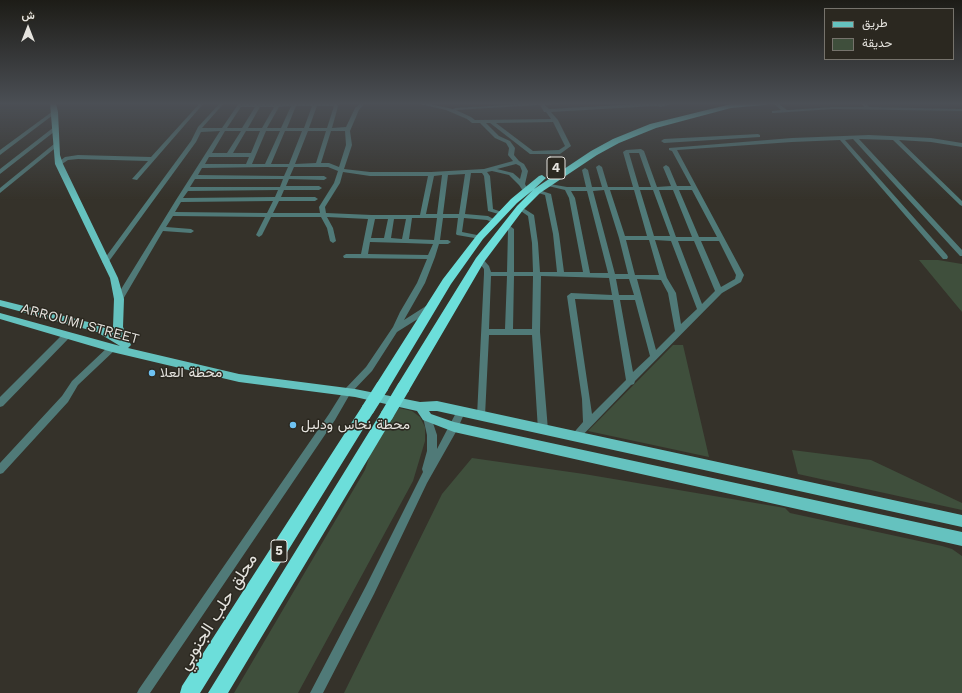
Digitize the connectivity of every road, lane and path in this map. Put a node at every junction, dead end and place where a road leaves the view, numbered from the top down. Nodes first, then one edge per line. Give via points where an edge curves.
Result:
1 (24, 135) edge
2 (47, 135) edge
3 (56, 135) edge
4 (173, 135) edge
5 (197, 135) edge
6 (221, 135) edge
7 (242, 135) edge
8 (261, 135) edge
9 (282, 135) edge
10 (303, 135) edge
11 (327, 135) edge
12 (348, 135) edge
13 (495, 135) edge
14 (509, 135) edge
15 (563, 135) edge
16 (614, 135) edge
17 (630, 135) edge
18 (729, 136) junction
19 (758, 136) dead end
20 (841, 138) junction
21 (855, 138) junction
22 (894, 138) junction
23 (664, 141) dead end
24 (56, 145) junction
25 (736, 145) junction
26 (962, 145) edge
27 (0, 153) edge
28 (208, 155) junction
29 (229, 155) junction
30 (252, 155) junction
31 (152, 159) junction
32 (517, 162) junction
33 (59, 164) junction
34 (318, 165) junction
35 (201, 166) junction
36 (248, 166) junction
37 (267, 166) junction
38 (291, 166) junction
39 (599, 167) dead end
40 (666, 167) dead end
41 (341, 170) junction
42 (491, 170) junction
43 (585, 170) dead end
44 (468, 171) junction
45 (0, 172) edge
46 (484, 172) junction
47 (7, 173) dead end
48 (14, 173) dead end
49 (445, 173) junction
50 (22, 174) junction
51 (430, 174) junction
52 (194, 177) junction
53 (287, 178) junction
54 (324, 178) dead end
55 (135, 179) dead end
56 (546, 184) junction
57 (524, 187) junction
58 (319, 188) dead end
59 (606, 188) junction
60 (637, 188) junction
61 (655, 188) junction
62 (674, 188) junction
63 (694, 188) junction
64 (186, 189) junction
65 (282, 189) junction
66 (567, 189) junction
67 (589, 189) junction
68 (0, 191) edge
69 (537, 191) junction
70 (179, 200) junction
71 (276, 200) junction
72 (315, 200) dead end
73 (962, 204) edge
74 (520, 208) junction
75 (490, 210) junction
76 (502, 213) junction
77 (171, 214) junction
78 (270, 214) junction
79 (323, 215) junction
80 (408, 216) junction
81 (423, 216) junction
82 (461, 216) junction
83 (391, 217) junction
84 (439, 217) junction
85 (372, 218) junction
86 (491, 220) junction
87 (506, 225) junction
88 (162, 229) junction
89 (191, 231) dead end
90 (259, 235) dead end
91 (480, 237) junction
92 (622, 238) junction
93 (674, 238) junction
94 (652, 239) junction
95 (697, 239) junction
96 (719, 239) junction
97 (368, 240) junction
98 (387, 240) junction
99 (405, 240) junction
100 (333, 241) dead end
101 (437, 241) junction
102 (448, 242) dead end
103 (962, 254) edge
104 (346, 256) dead end
105 (364, 256) junction
106 (432, 257) junction
107 (945, 257) dead end
108 (480, 260) junction
109 (105, 262) junction
110 (488, 274) junction
111 (511, 274) junction
112 (537, 274) junction
113 (561, 274) junction
114 (587, 276) junction
115 (612, 276) junction
116 (632, 278) junction
117 (663, 278) junction
118 (719, 291) junction
119 (616, 297) junction
120 (638, 298) junction
121 (119, 299) junction
122 (433, 303) junction
123 (0, 304) edge
124 (701, 310) junction
125 (0, 316) edge
126 (399, 325) junction
127 (418, 328) junction
128 (486, 332) junction
129 (509, 332) junction
130 (536, 332) junction
131 (679, 332) junction
132 (67, 335) junction
133 (125, 345) junction
134 (112, 348) junction
135 (143, 355) junction
136 (654, 357) junction
137 (631, 382) junction
138 (382, 387) joint
139 (403, 388) joint
140 (347, 392) junction
141 (0, 403) edge
142 (420, 407) junction
143 (461, 412) junction
144 (482, 416) junction
145 (427, 417) junction
146 (588, 423) junction
147 (454, 427) junction
148 (543, 430) junction
149 (575, 437) junction
150 (0, 470) edge
151 (424, 480) junction
152 (962, 521) edge
153 (962, 538) edge
154 (143, 693) edge
155 (189, 693) edge
156 (217, 693) edge
157 (316, 693) edge

1 - 27 street
2 - 45 street
3 - 24 main road
4 - 31 street
5 - 109 street
6 - 28 street
7 - 29 street
8 - 30 street
9 - 37 street
10 - 38 street
11 - 34 street
12 - 41 street via 349,145
13 - 32 street via 508,142 512,148 511,155
14 - 15 street via 532,153 560,152 568,146
16 - 57 highway, 4 via 570,158
17 - 56 highway, 4 via 594,152
18 - 19 street
18 - 23 street
18 - 25 street
20 - 21 street
20 - 25 street
20 - 107 street
21 - 22 street
21 - 103 street
22 - 26 street
22 - 73 street
24 - 33 main road
24 - 50 street
25 - 63 street via 672,149
28 - 29 street
28 - 35 street
29 - 30 street
30 - 36 street
31 - 33 street via 78,157 68,158
31 - 55 street
32 - 42 street
32 - 57 street via 525,171
33 - 109 main road
34 - 38 street
34 - 41 street via 329,165
35 - 36 street
35 - 52 street
36 - 37 street
37 - 38 street
38 - 53 street
39 - 59 street
40 - 62 street
41 - 51 street via 370,174
41 - 79 street via 337,183 322,207
42 - 46 street
42 - 57 street via 502,170 511,174
43 - 67 street
44 - 46 street
44 - 49 street
44 - 82 street
45 - 47 street
46 - 75 street via 487,176
48 - 50 street
49 - 51 street
49 - 84 street
50 - 68 street
51 - 81 street
52 - 53 street
52 - 64 street
53 - 54 street
53 - 65 street
56 - 66 street
56 - 69 highway, 4
57 - 76 highway, 4
58 - 65 street
59 - 60 street
59 - 67 street
59 - 92 street
60 - 61 street
60 - 61 street via 626,152 641,151
60 - 94 street
61 - 62 street
61 - 93 street
62 - 63 street
62 - 95 street
63 - 96 street
64 - 65 street
64 - 70 street
65 - 71 street
66 - 67 street
66 - 114 street via 572,198
67 - 115 street
69 - 74 highway, 4
69 - 113 street via 548,194
70 - 71 street
70 - 77 street
71 - 72 street
71 - 78 street
74 - 87 highway, 4
74 - 112 street via 532,215
75 - 76 street
75 - 86 street
76 - 86 highway, 4
77 - 78 street
77 - 88 street
78 - 79 street
78 - 90 street
79 - 85 street
79 - 100 street
80 - 81 street
80 - 83 street
80 - 99 street
81 - 84 street
82 - 84 street
82 - 86 street
82 - 91 street via 459,234
83 - 85 street
83 - 98 street
84 - 101 street
85 - 97 street
86 - 91 highway, 4
87 - 108 highway, 4
87 - 111 street via 511,229
88 - 89 street
88 - 121 street
91 - 122 highway, 4
92 - 94 street
92 - 116 street
93 - 94 street
93 - 95 street
93 - 124 street
94 - 117 street
95 - 96 street
95 - 118 street
96 - 118 street via 740,275 738,280
97 - 98 street
97 - 105 street
98 - 99 street
99 - 101 street
101 - 102 street
101 - 106 street
104 - 105 street
105 - 106 street
106 - 126 street
108 - 110 street via 487,268
108 - 139 highway, 4
109 - 121 main road via 114,278
110 - 111 street
110 - 128 street
111 - 112 street
111 - 129 street
112 - 113 street
112 - 130 street
113 - 114 street
114 - 115 street
115 - 116 street
115 - 119 street
116 - 117 street
116 - 120 street
117 - 131 street via 672,292
118 - 124 street
119 - 120 street
119 - 137 street
119 - 146 street via 571,296
120 - 136 street
121 - 133 main road via 118,327
122 - 126 street via 422,313
122 - 127 highway, 4
123 - 133 main road, ARROUMI STREET via 100,329
124 - 131 street
125 - 132 main road, ARROUMI STREET
126 - 127 street via 413,324
126 - 140 street via 361,378
127 - 138 highway, 4
128 - 129 street
128 - 144 street
129 - 130 street
130 - 148 street
131 - 136 street
132 - 134 main road, ARROUMI STREET
132 - 141 street
133 - 135 main road, ARROUMI STREET
134 - 135 main road, ARROUMI STREET
134 - 150 street via 75,383 65,399
135 - 140 main road via 239,378
136 - 137 street
137 - 146 street
138 - 155 highway, محلق حلب الجنوبي / 5, bridge
139 - 156 highway, 5, bridge
140 - 142 main road
140 - 154 street
142 - 143 main road via 432,405
142 - 145 main road
143 - 144 main road
143 - 147 street
144 - 148 main road
145 - 147 main road
145 - 151 street via 432,435 432,451
146 - 149 street
147 - 151 street
147 - 153 main road
148 - 149 main road
149 - 152 main road
151 - 157 street

